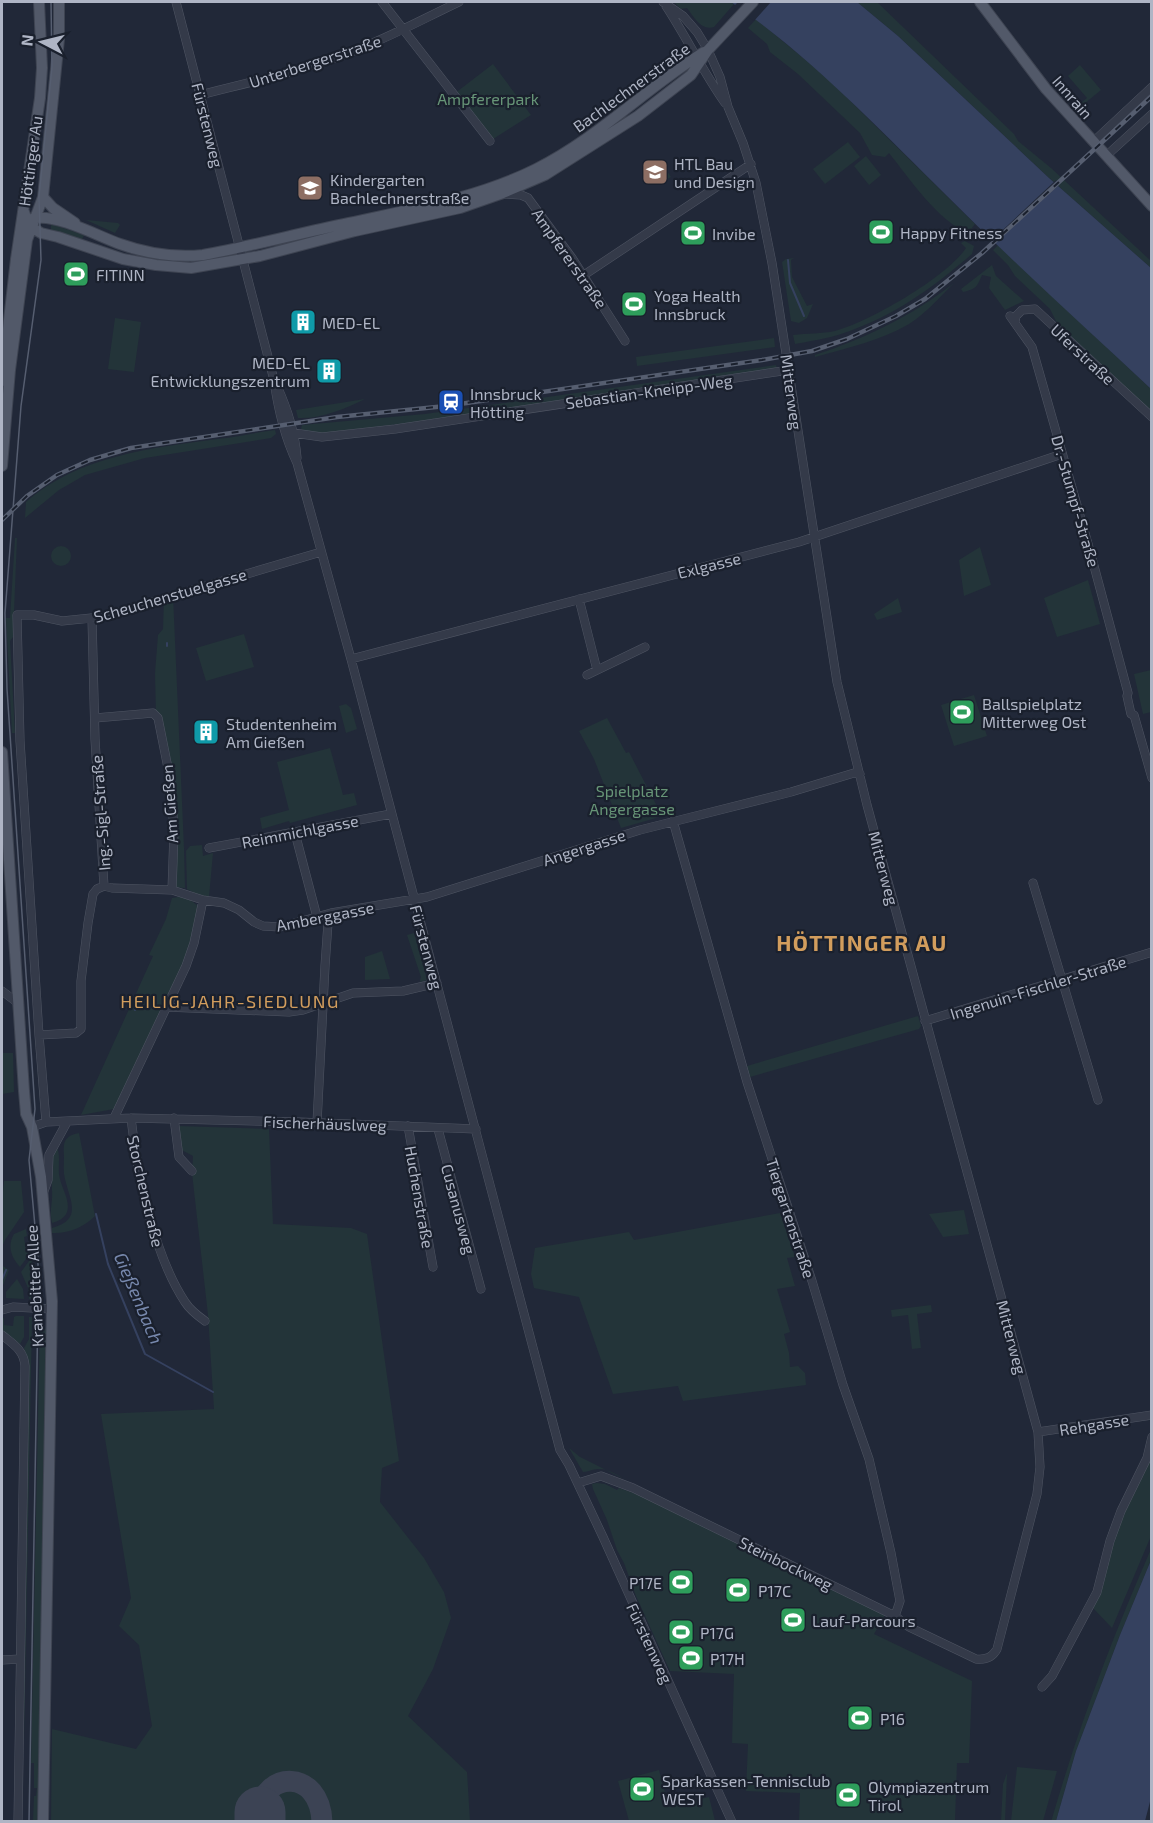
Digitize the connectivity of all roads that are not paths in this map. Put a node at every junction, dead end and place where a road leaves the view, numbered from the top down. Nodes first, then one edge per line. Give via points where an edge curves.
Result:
1 (39, 2) edge
2 (59, 2) edge
3 (176, 2) edge
4 (382, 2) edge
5 (459, 2) edge
6 (663, 2) edge
7 (753, 2) edge
8 (980, 2) edge
9 (402, 29) junction
10 (708, 50) junction
11 (699, 59) junction
12 (1152, 87) edge
13 (201, 95) junction
14 (728, 107) junction
15 (1152, 114) edge
16 (490, 141) dead end
17 (1093, 142) junction
18 (1106, 156) junction
19 (751, 164) junction
20 (503, 194) junction
21 (43, 197) junction
22 (1152, 206) edge
23 (30, 221) junction
24 (83, 229) junction
25 (46, 235) junction
26 (240, 248) junction
27 (26, 257) junction
28 (243, 260) junction
29 (584, 275) junction
30 (1013, 319) joint
31 (625, 341) dead end
32 (789, 370) junction
33 (274, 380) junction
34 (2, 381) edge
35 (1152, 417) edge
36 (294, 433) junction
37 (1062, 454) junction
38 (297, 464) junction
39 (2, 466) edge
40 (814, 536) junction
41 (321, 552) junction
42 (579, 598) junction
43 (92, 618) junction
44 (645, 647) dead end
45 (351, 659) junction
46 (597, 670) junction
47 (587, 675) dead end
48 (95, 718) junction
49 (2, 752) edge
50 (860, 774) junction
51 (1152, 778) edge
52 (391, 813) junction
53 (673, 821) junction
54 (296, 833) junction
55 (209, 848) dead end
56 (1033, 883) dead end
57 (104, 886) junction
58 (172, 890) junction
59 (414, 899) junction
60 (203, 900) junction
61 (331, 914) junction
62 (317, 917) junction
63 (1152, 952) edge
64 (1061, 981) junction
65 (436, 982) junction
66 (2, 991) edge
67 (18, 1003) junction
68 (323, 1004) junction
69 (166, 1007) junction
70 (925, 1021) junction
71 (39, 1035) junction
72 (1098, 1100) dead end
73 (114, 1118) junction
74 (130, 1118) junction
75 (174, 1118) junction
76 (46, 1122) junction
77 (68, 1122) junction
78 (317, 1123) junction
79 (408, 1126) junction
80 (32, 1127) junction
81 (438, 1129) junction
82 (476, 1129) junction
83 (192, 1171) dead end
84 (44, 1193) junction
85 (433, 1267) dead end
86 (481, 1289) dead end
87 (52, 1309) junction
88 (2, 1310) edge
89 (205, 1321) dead end
90 (2, 1335) edge
91 (1151, 1415) edge
92 (1152, 1420) edge
93 (1038, 1432) junction
94 (1152, 1437) edge
95 (578, 1483) junction
96 (895, 1616) junction
97 (992, 1656) joint
98 (20, 1659) junction
99 (2, 1660) edge
100 (1042, 1688) dead end
101 (18, 1821) edge
102 (43, 1821) edge
103 (732, 1821) edge

1 - 23 main road, Höttinger Au via 41,88
2 - 21 main road, Höttinger Au via 59,39
3 - 13 street, Fürstenweg
4 - 9 street
5 - 9 street, Unterbergerstraße
6 - 10 street, Mitterweg via 683,16
6 - 11 street, Mitterweg
7 - 10 main road, Bachlechnerstraße
8 - 17 main road, Innrain via 1046,89
9 - 13 street, Unterbergerstraße via 348,53
9 - 16 street
10 - 11 main road, Bachlechnerstraße
10 - 14 street, Mitterweg
11 - 14 street, Mitterweg
11 - 20 main road, Bachlechnerstraße via 687,78 613,133 555,169
11 - 26 main road, Bachlechnerstraße via 600,130 522,176 466,196
12 - 17 street
13 - 26 street, Fürstenweg
14 - 19 street, Mitterweg
15 - 18 street
17 - 18 main road, Innrain
18 - 22 main road, Innrain
19 - 29 street
19 - 32 street, Mitterweg
20 - 28 main road, Bachlechnerstraße
20 - 29 street, Ampfererstraße via 528,198
21 - 23 main road, Höttinger Au
21 - 24 main road
23 - 24 main road, Bachlechnerstraße via 47,219
23 - 25 main road, Bachlechnerstraße
23 - 27 main road, Höttinger Au
23 - 34 main road, Höttinger Au via 20,234
24 - 26 main road, Bachlechnerstraße via 135,249 167,256
25 - 27 main road
25 - 28 main road, Bachlechnerstraße via 123,259 172,267
26 - 28 street, Fürstenweg
27 - 39 main road, Höttinger Au via 10,370
28 - 33 street, Fürstenweg
29 - 31 street, Ampfererstraße
30 - 35 street, Uferstraße via 1022,310 1035,309
30 - 37 street, Dr.-Stumpf-Straße via 1032,347
32 - 36 street, Sebastian-Kneipp-Weg via 395,429 322,437
32 - 40 street, Mitterweg
33 - 36 street, Fürstenweg
33 - 38 street, Fürstenweg via 284,434
36 - 38 street, Fürstenweg
37 - 40 street, Exlgasse
37 - 51 street, Dr.-Stumpf-Straße
38 - 41 street, Fürstenweg
40 - 42 street, Exlgasse
40 - 50 street, Mitterweg via 837,682
41 - 43 street, Scheuchenstuelgasse
41 - 45 street, Fürstenweg
42 - 45 street, Exlgasse
42 - 46 street
43 - 48 street, Ing.-Sigl-Straße
43 - 71 street, Scheuchenstuelgasse via 62,621 17,615 20,741
44 - 46 street
45 - 52 street, Fürstenweg
46 - 47 street
48 - 57 street, Ing.-Sigl-Straße
48 - 58 street, Am Gießen via 153,713 158,718 171,783
49 - 67 main road, Kranebitter Allee
50 - 53 street, Angergasse
50 - 70 street, Mitterweg
52 - 54 street, Reimmichlgasse
52 - 59 street, Fürstenweg
53 - 59 street, Angergasse
53 - 96 street, Tiergartenstraße via 747,1082 869,1459 900,1601
54 - 55 street, Reimmichlgasse
54 - 62 street
56 - 64 street
57 - 58 street
57 - 71 street, Ing.-Sigl-Straße via 93,894 88,923 81,981 81,1029 76,1033
58 - 60 street, Amberggasse
59 - 61 street, Amberggasse
59 - 65 street, Fürstenweg
60 - 62 street, Amberggasse via 224,903 254,922 273,928
60 - 69 street via 194,943
61 - 62 street, Amberggasse
61 - 68 street
63 - 64 street, Ingenuin-Fischler-Straße
64 - 70 street, Ingenuin-Fischler-Straße
64 - 72 street
65 - 68 street via 403,991 353,993
65 - 82 street, Fürstenweg
66 - 67 street
67 - 80 main road, Kranebitter Allee via 26,1114
68 - 69 street via 289,1012
68 - 78 street
69 - 73 street
70 - 93 street, Mitterweg
71 - 76 street
73 - 74 street, Fischerhäuslweg
73 - 77 street, Fischerhäuslweg
74 - 75 street, Fischerhäuslweg
74 - 89 street, Storchenstraße via 160,1253 184,1301
75 - 78 street, Fischerhäuslweg
75 - 83 street via 179,1157
76 - 77 street, Fischerhäuslweg
76 - 80 street, Fischerhäuslweg
77 - 84 street via 49,1155
78 - 79 street, Fischerhäuslweg
79 - 81 street, Fischerhäuslweg
79 - 85 street, Huchenstraße
80 - 84 main road, Kranebitter Allee
81 - 82 street, Fischerhäuslweg
81 - 86 street, Cusanusweg
82 - 95 street, Fürstenweg via 556,1430
84 - 87 main road, Kranebitter Allee
87 - 88 street
87 - 102 main road, Kranebitter Allee
90 - 98 street, Kranebitter Allee via 19,1349 25,1366
91 - 92 street
91 - 93 street, Rehgasse
93 - 97 street, Mitterweg via 1038,1494 1005,1625
94 - 100 street via 1147,1458 1110,1541 1097,1592
95 - 96 street, Steinbockweg via 601,1476 633,1488
95 - 103 street, Fürstenweg
96 - 97 street, Steinbockweg via 909,1627 976,1659
98 - 99 street
98 - 101 street, Kranebitter Allee

